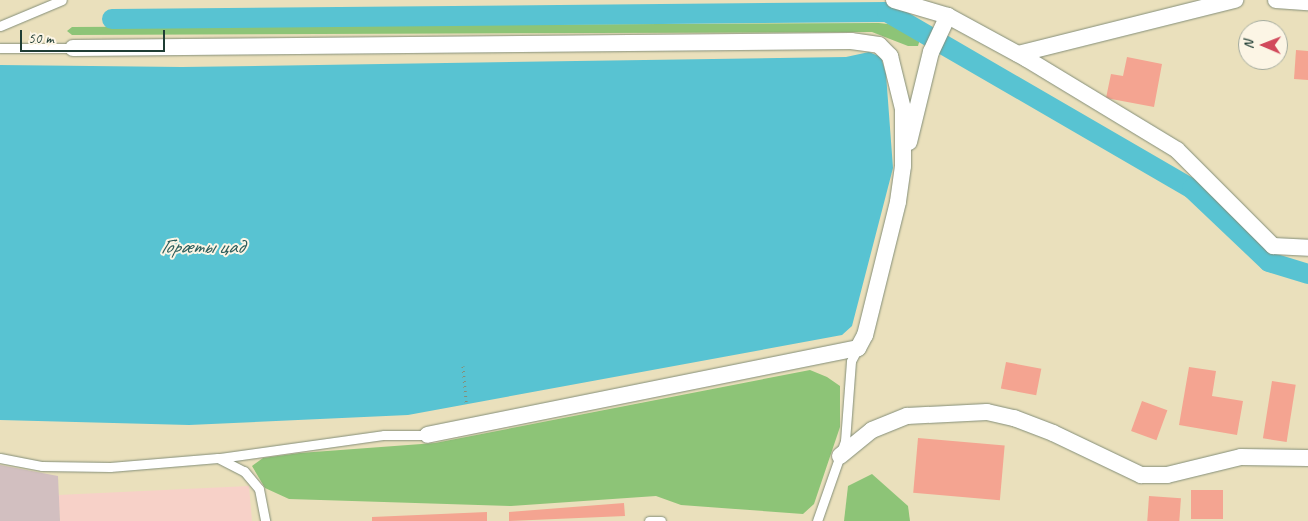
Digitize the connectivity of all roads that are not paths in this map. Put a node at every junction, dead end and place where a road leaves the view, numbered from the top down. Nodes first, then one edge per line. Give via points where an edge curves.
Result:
1 (62, 0) edge
2 (894, 0) edge
3 (1235, 0) edge
4 (1276, 0) edge
5 (1308, 2) edge
6 (948, 16) junction
7 (0, 26) edge
8 (0, 48) edge
9 (73, 48) joint
10 (1018, 54) junction
11 (903, 166) junction
12 (1308, 248) edge
13 (858, 348) junction
14 (428, 435) joint
15 (840, 456) junction
16 (0, 458) edge
17 (218, 458) junction
18 (1308, 458) edge
19 (265, 521) edge
20 (650, 521) edge
21 (661, 521) edge
22 (817, 521) edge

1 - 7 lane
2 - 6 street
3 - 10 street
4 - 5 street
6 - 10 street
6 - 11 street via 931,52
8 - 9 lane
9 - 11 street via 868,42 879,45 890,56 897,76 903,109
10 - 12 street via 1178,150 1273,246
11 - 13 street via 898,202 865,335
13 - 14 street
13 - 15 lane via 851,361 850,405
14 - 17 lane via 384,435
15 - 18 street via 872,430 907,416 987,412 1046,430 1141,475 1167,475 1241,456
15 - 22 lane
16 - 17 lane via 42,466 110,467
17 - 19 lane via 244,471 259,489
20 - 21 lane

